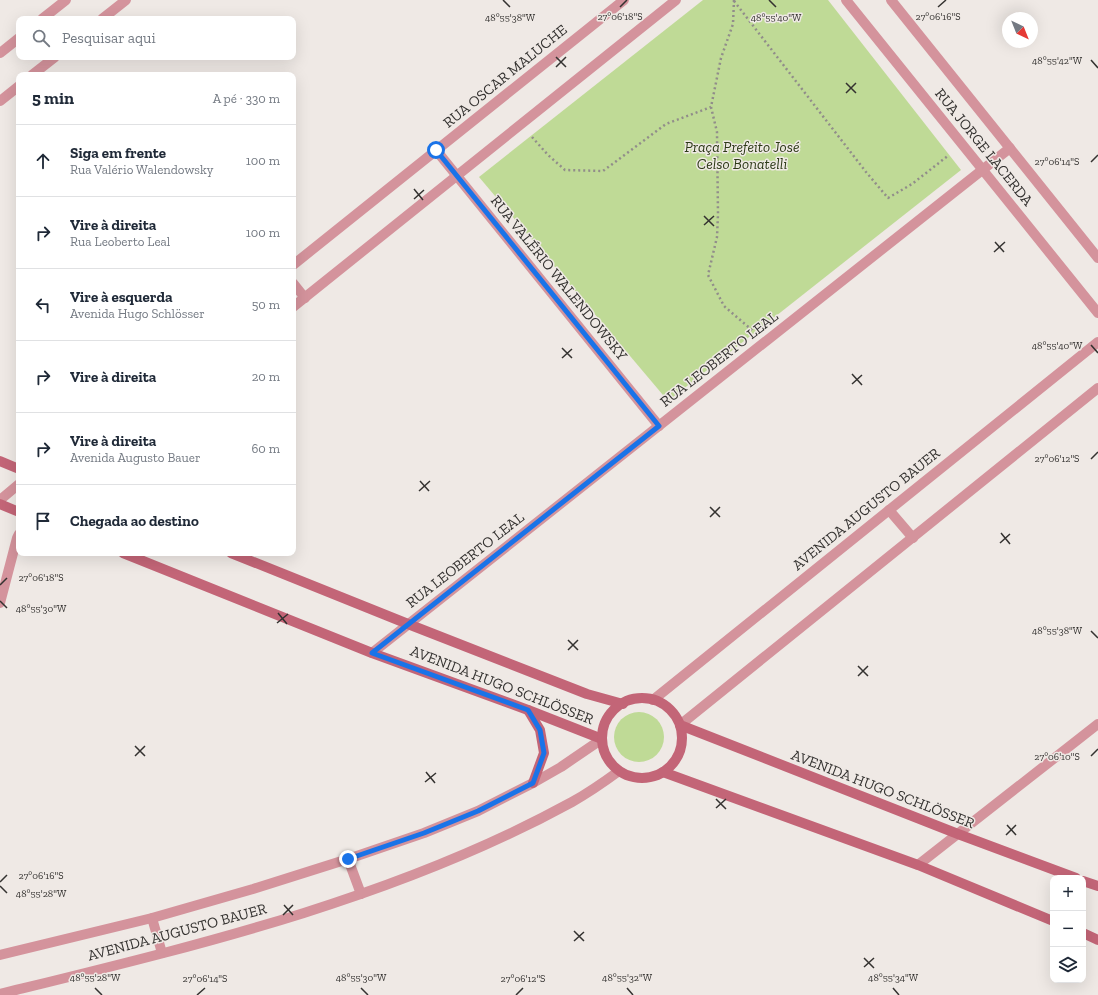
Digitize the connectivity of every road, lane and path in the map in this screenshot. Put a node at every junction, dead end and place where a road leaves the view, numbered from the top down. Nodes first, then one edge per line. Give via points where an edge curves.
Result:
1 (66, 0) edge
2 (126, 0) edge
3 (624, 0) edge
4 (676, 0) edge
5 (734, 0) edge
6 (846, 0) edge
7 (891, 0) edge
8 (46, 16) edge
9 (106, 16) edge
10 (16, 40) edge
11 (0, 53) edge
12 (51, 60) edge
13 (36, 72) edge
14 (16, 88) edge
15 (0, 101) edge
16 (711, 107) junction
17 (531, 137) dead end
18 (1010, 148) junction
19 (436, 150) junction
20 (950, 155) dead end
21 (983, 170) junction
22 (457, 176) junction
23 (1098, 258) edge
24 (296, 263) edge
25 (296, 287) edge
26 (305, 298) junction
27 (296, 305) edge
28 (1098, 313) edge
29 (755, 333) dead end
30 (1098, 342) edge
31 (1098, 388) edge
32 (659, 426) junction
33 (0, 461) edge
34 (16, 468) edge
35 (16, 487) edge
36 (0, 500) edge
37 (0, 504) edge
38 (889, 510) junction
39 (16, 511) edge
40 (912, 538) junction
41 (16, 542) edge
42 (130, 556) edge
43 (238, 556) edge
44 (0, 603) edge
45 (408, 624) junction
46 (372, 653) junction
47 (653, 700) junction
48 (623, 704) junction
49 (528, 710) junction
50 (1098, 724) edge
51 (680, 725) junction
52 (602, 739) junction
53 (619, 771) junction
54 (663, 772) junction
55 (533, 783) junction
56 (958, 834) junction
57 (348, 859) junction
58 (918, 865) junction
59 (1068, 875) edge
60 (1086, 882) edge
61 (1098, 886) edge
62 (360, 894) junction
63 (152, 918) junction
64 (1050, 920) edge
65 (1086, 935) edge
66 (1098, 940) edge
67 (162, 953) junction
68 (0, 955) edge
69 (0, 994) edge

1 - 8 street
2 - 9 street
3 - 19 street, RUA OSCAR MALUCHE
4 - 22 street
5 - 16 path via 734,24 721,58
5 - 20 path via 888,198 912,184
6 - 21 street, RUA JORGE LACERDA
7 - 18 street, RUA JORGE LACERDA
10 - 11 street
12 - 13 street
14 - 15 street
16 - 17 path via 666,124 603,171 565,170
16 - 29 path via 717,132 718,214 717,237 708,275 724,306
18 - 21 street, RUA LEOBERTO LEAL
18 - 23 street, RUA JORGE LACERDA
19 - 22 street, RUA VALÉRIO WALENDOWSKY
19 - 24 street, RUA OSCAR MALUCHE
21 - 28 street, RUA JORGE LACERDA
21 - 32 street, RUA LEOBERTO LEAL
22 - 26 street
22 - 32 street, RUA VALÉRIO WALENDOWSKY
25 - 26 street
26 - 27 street
30 - 38 street, AVENIDA AUGUSTO BAUER
31 - 40 street
32 - 45 street, RUA LEOBERTO LEAL
33 - 34 main road
35 - 36 street
37 - 39 main road
38 - 40 street
38 - 47 street, AVENIDA AUGUSTO BAUER
40 - 51 street
41 - 44 street
42 - 46 main road, AVENIDA HUGO SCHLÖSSER
43 - 45 main road, AVENIDA HUGO SCHLÖSSER
45 - 46 street, RUA LEOBERTO LEAL
45 - 48 main road, AVENIDA HUGO SCHLÖSSER via 587,694
46 - 49 main road, AVENIDA HUGO SCHLÖSSER
47 - 48 main road via 632,700
47 - 51 main road via 674,714
48 - 52 main road via 614,710 608,719
49 - 52 main road, AVENIDA HUGO SCHLÖSSER
49 - 55 main road via 540,730 544,753
50 - 56 street
51 - 54 main road via 680,751 673,763
51 - 56 main road, AVENIDA HUGO SCHLÖSSER
52 - 53 main road via 604,752 610,763
52 - 55 street, AVENIDA AUGUSTO BAUER
53 - 54 main road via 641,778 653,777
53 - 62 street, AVENIDA AUGUSTO BAUER via 574,801 524,827 456,858
54 - 58 main road
55 - 57 street, AVENIDA AUGUSTO BAUER via 478,811
56 - 58 street
56 - 59 main road, AVENIDA HUGO SCHLÖSSER
57 - 62 street
57 - 63 street, AVENIDA AUGUSTO BAUER
58 - 64 main road
60 - 61 main road
62 - 67 street, AVENIDA AUGUSTO BAUER via 264,925
63 - 67 street
63 - 68 street, AVENIDA AUGUSTO BAUER
65 - 66 main road
67 - 69 street, AVENIDA AUGUSTO BAUER

